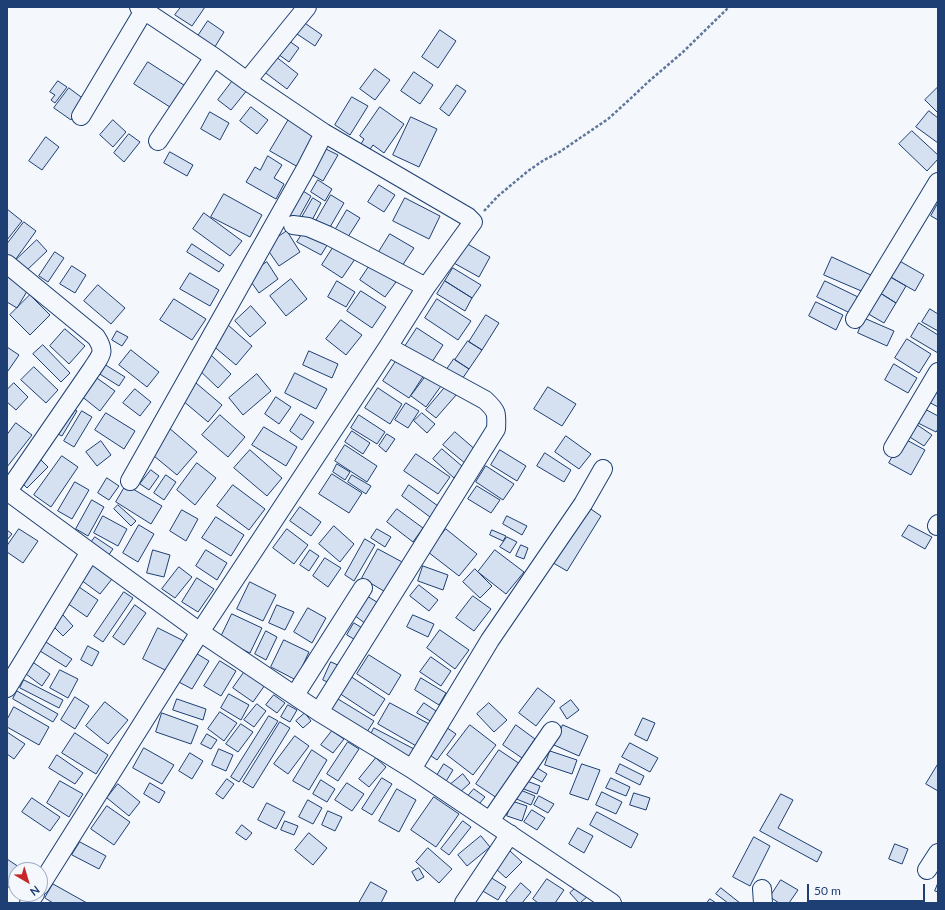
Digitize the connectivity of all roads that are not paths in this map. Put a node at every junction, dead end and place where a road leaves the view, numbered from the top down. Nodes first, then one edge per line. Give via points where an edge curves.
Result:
1 (307, 7) edge
2 (143, 8) edge
3 (214, 57) junction
4 (247, 81) junction
5 (81, 116) dead end
6 (324, 133) junction
7 (158, 141) dead end
8 (938, 182) edge
9 (293, 225) dead end
10 (7, 264) edge
11 (426, 287) junction
12 (855, 319) dead end
13 (388, 347) junction
14 (938, 372) edge
15 (893, 448) dead end
16 (603, 469) dead end
17 (130, 481) dead end
18 (7, 491) edge
19 (90, 552) junction
20 (363, 588) dead end
21 (200, 632) junction
22 (7, 688) edge
23 (295, 695) junction
24 (319, 712) junction
25 (552, 731) dead end
26 (412, 769) junction
27 (490, 821) junction
28 (510, 834) junction
29 (938, 853) edge
30 (928, 870) dead end
31 (48, 873) edge
32 (594, 898) edge
33 (464, 903) edge
34 (612, 903) edge

1 - 4 street
2 - 3 street
2 - 5 street
3 - 4 street
3 - 7 street
4 - 6 street
6 - 11 street via 473,222
6 - 17 street
8 - 12 street
9 - 11 street via 308,227 329,236
10 - 18 street via 96,337 102,349 92,369
11 - 13 street
13 - 21 street
13 - 24 street via 485,400 497,415 496,429
14 - 15 street
16 - 26 street via 583,504 490,640
18 - 19 street
19 - 21 street
19 - 22 street
20 - 23 street
21 - 23 street
21 - 31 street
23 - 24 street
24 - 26 street
25 - 27 street
26 - 27 street
27 - 28 street
28 - 32 street
28 - 33 street
29 - 30 street
32 - 34 street

